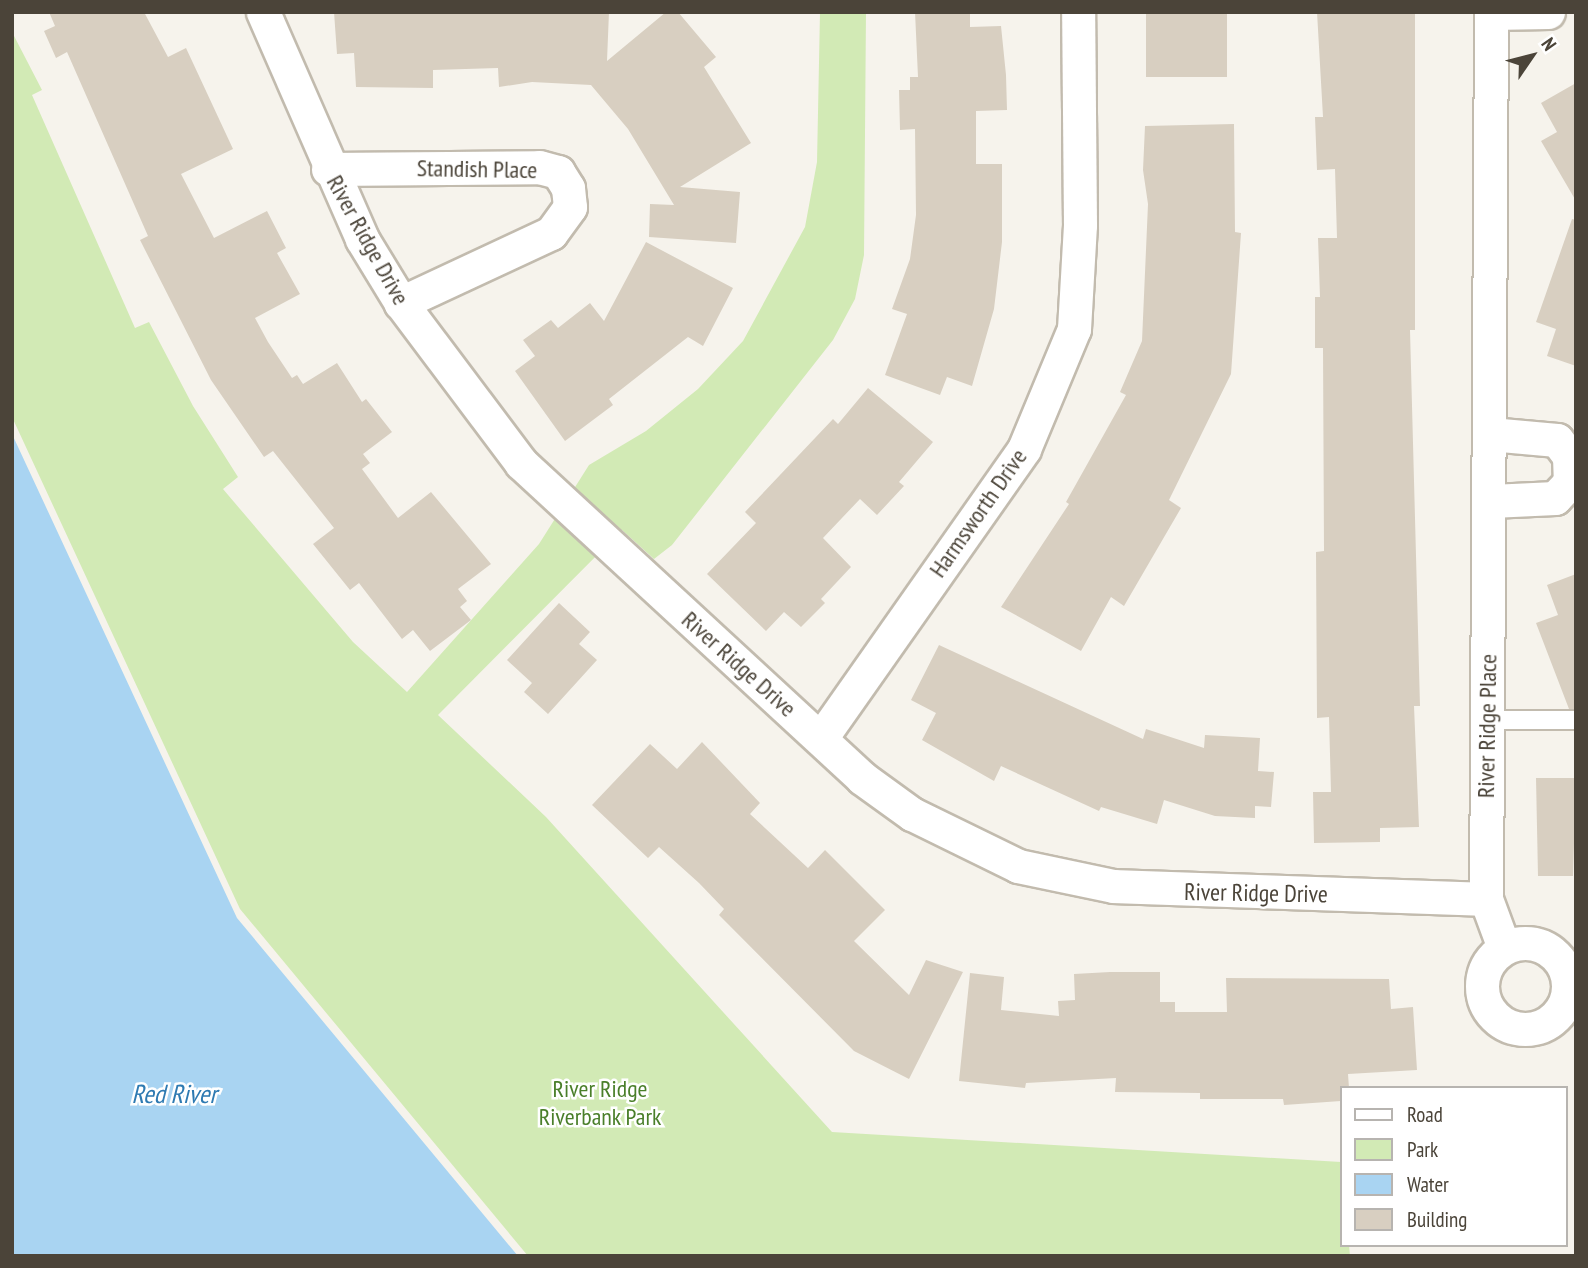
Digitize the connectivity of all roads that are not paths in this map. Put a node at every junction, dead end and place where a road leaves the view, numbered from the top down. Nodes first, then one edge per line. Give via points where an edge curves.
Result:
1 (263, 12) edge
2 (1078, 12) edge
3 (1548, 12) edge
4 (1492, 13) edge
5 (328, 169) junction
6 (401, 303) junction
7 (1490, 434) junction
8 (1491, 501) junction
9 (1486, 720) junction
10 (1576, 720) edge
11 (821, 737) junction
12 (1486, 899) junction
13 (1504, 948) dead end

1 - 5 street, River Ridge Drive
2 - 11 street, Harmsworth Drive via 1079,290 1074,329 1024,450
3 - 4 street, River Ridge Place
4 - 7 street, River Ridge Place
5 - 6 street, River Ridge Drive via 362,239
5 - 6 street, Standish Place via 539,167 558,172 568,188 570,207 551,233
6 - 11 street, River Ridge Drive via 521,463 581,523
7 - 8 street, River Ridge Place
7 - 8 street via 1558,440 1569,456 1570,482 1555,498
8 - 9 street, River Ridge Place
9 - 10 lane
9 - 12 street, River Ridge Place
11 - 12 street, River Ridge Drive via 862,778 912,814 1018,866 1114,886 1174,891
12 - 13 street, River Ridge Place

